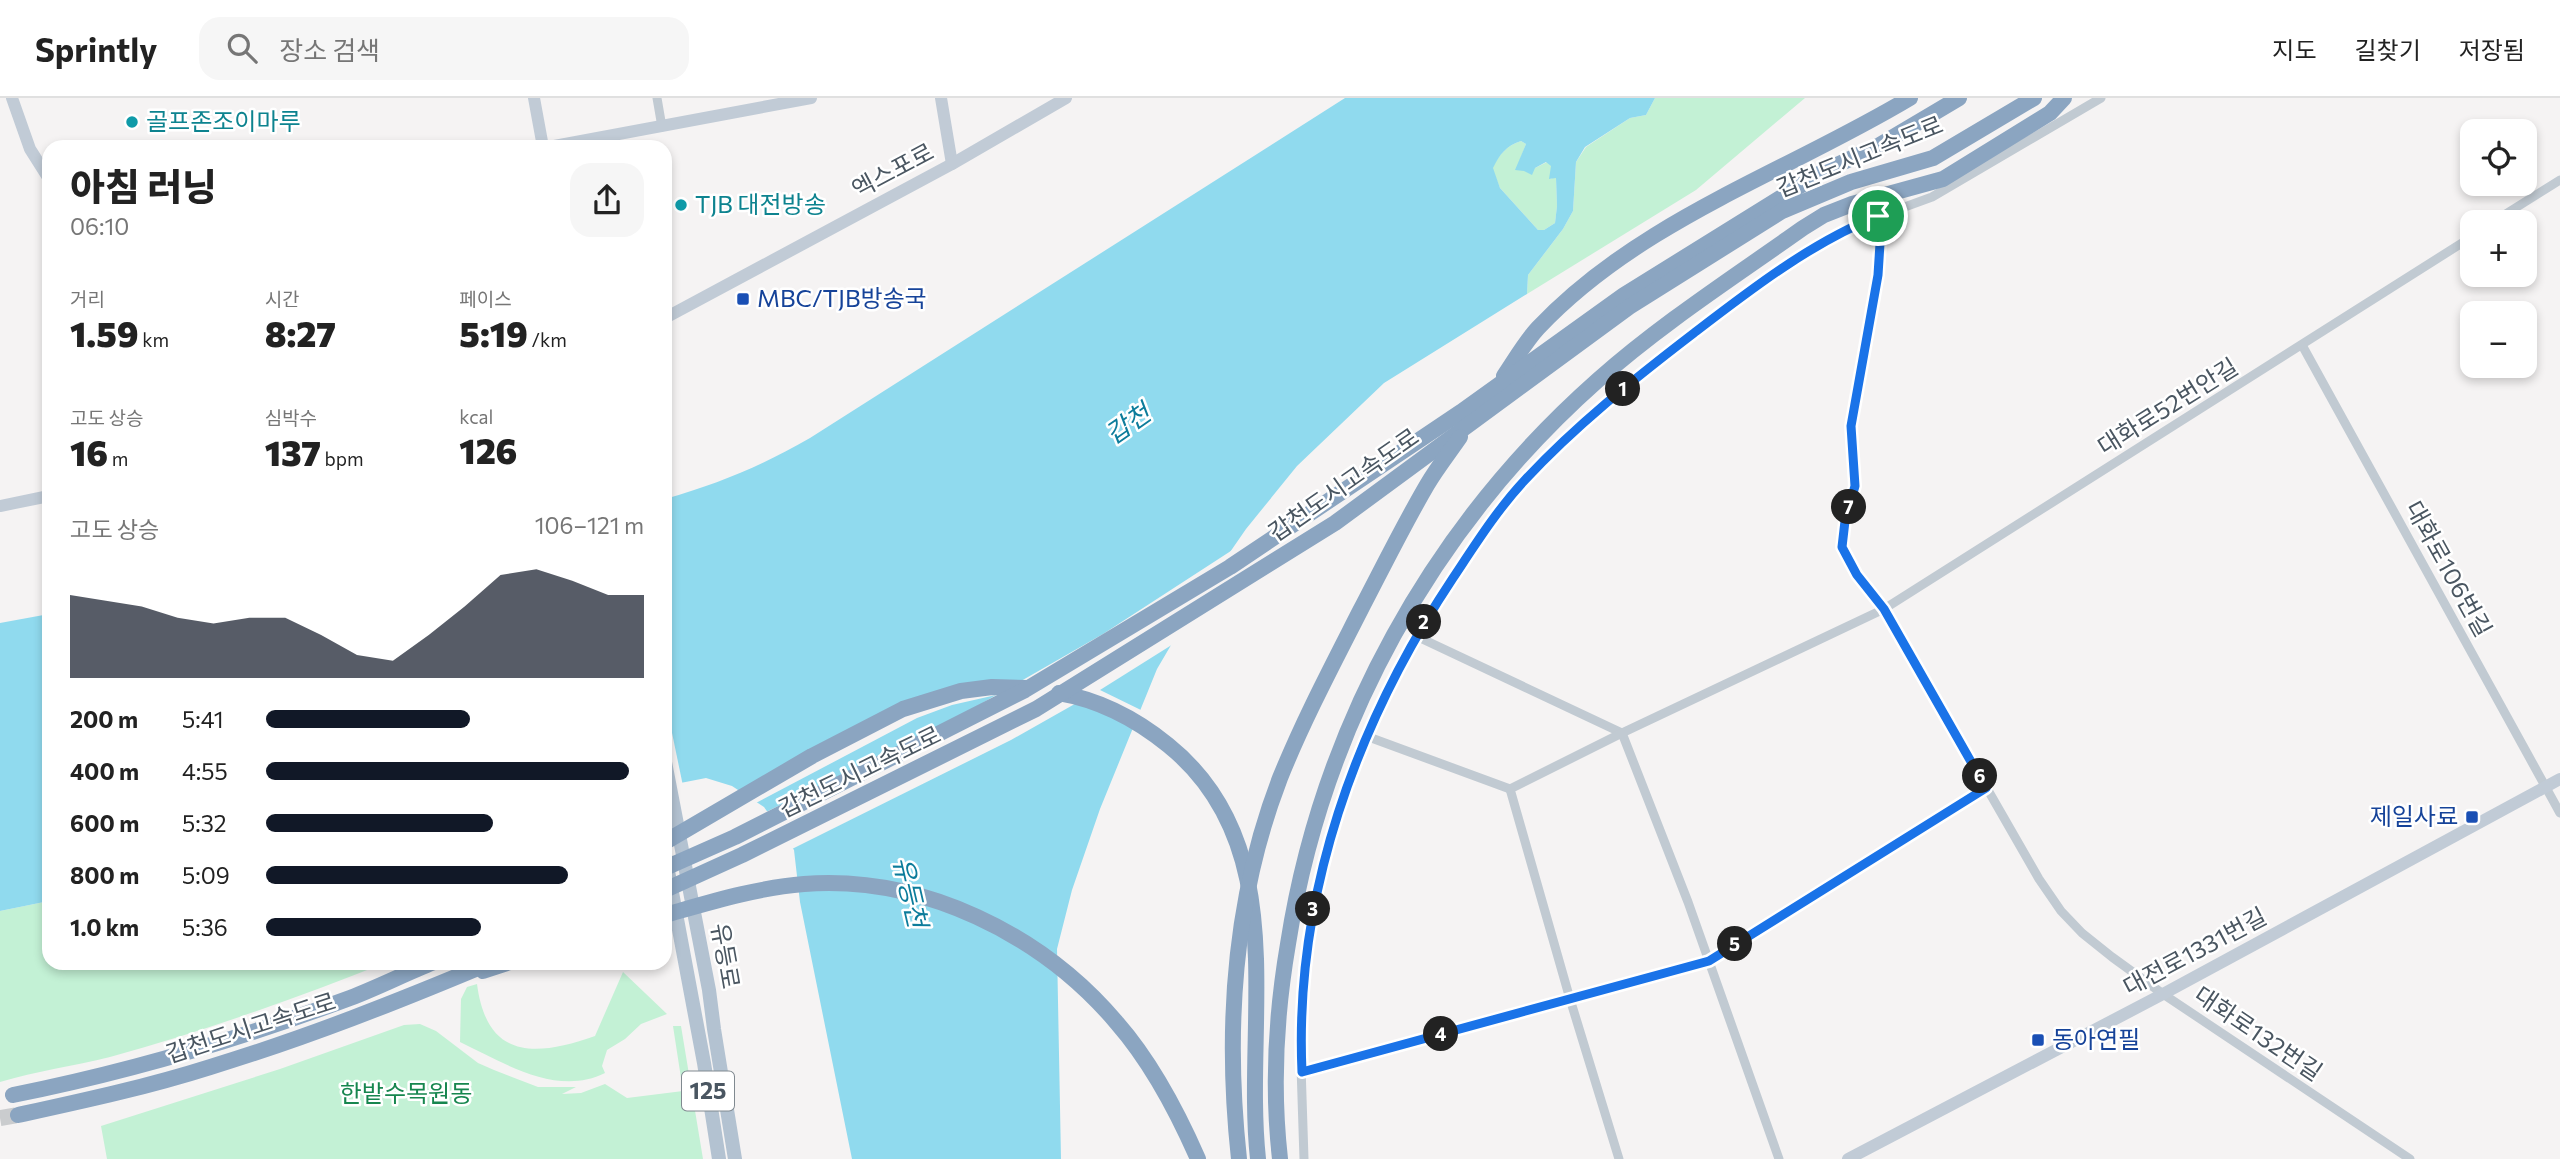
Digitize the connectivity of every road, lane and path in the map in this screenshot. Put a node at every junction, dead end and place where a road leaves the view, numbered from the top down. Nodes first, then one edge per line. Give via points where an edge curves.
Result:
1 (12, 98) edge
2 (534, 98) edge
3 (657, 98) edge
4 (811, 98) edge
5 (940, 98) edge
6 (1066, 98) edge
7 (1910, 98) edge
8 (1959, 98) edge
9 (2034, 98) edge
10 (2064, 98) edge
11 (2101, 98) edge
12 (662, 127) junction
13 (541, 140) edge
14 (589, 140) edge
15 (952, 164) junction
16 (42, 167) edge
17 (2560, 180) edge
18 (2512, 210) edge
19 (1878, 216) junction
20 (2460, 244) edge
21 (1627, 301) junction
22 (672, 314) edge
23 (2302, 345) junction
24 (42, 497) edge
25 (0, 506) edge
26 (1884, 609) junction
27 (1416, 636) junction
28 (1622, 733) junction
29 (1366, 736) junction
30 (2560, 779) edge
31 (2546, 787) junction
32 (1986, 788) junction
33 (1510, 789) junction
34 (672, 798) edge
35 (2560, 813) edge
36 (672, 838) edge
37 (672, 865) edge
38 (672, 887) edge
39 (672, 892) edge
40 (672, 913) edge
41 (1709, 961) junction
42 (416, 970) edge
43 (473, 970) edge
44 (485, 970) edge
45 (440, 984) junction
46 (2163, 994) junction
47 (1570, 999) junction
48 (1302, 1072) junction
49 (13, 1095) tunnel mouth
50 (18, 1115) tunnel mouth
51 (1855, 1157) edge
52 (719, 1159) edge
53 (736, 1159) edge
54 (1198, 1159) edge
55 (1238, 1159) edge
56 (1258, 1159) edge
57 (1280, 1159) edge
58 (1304, 1159) edge
59 (1619, 1159) edge
60 (1779, 1159) edge
61 (2410, 1159) edge

1 - 16 street via 30,149
2 - 13 street
3 - 12 street
4 - 12 street
5 - 15 street
6 - 15 street, 엑스포로
7 - 55 highway via 1723,196 1601,271 1537,329 1428,483 1301,728 1261,836 1242,921 1232,1009
8 - 21 highway, 갑천도시고속도로 via 1880,145 1824,171
9 - 21 highway, 갑천도시고속도로 via 1933,158 1851,182 1782,211
10 - 57 highway via 2050,113 1943,179 1852,204 1803,228 1599,379 1548,428 1466,521 1406,611 1373,674 1326,784 1312,832 1292,918 1280,1006
11 - 19 street via 1932,197
12 - 14 street
15 - 22 street, 엑스포로
17 - 18 street
19 - 26 street, 대화로132번길 via 1878,275 1851,426 1855,486 1842,547
19 - 27 street via 1816,246 1733,303 1590,416 1524,482 1481,536
20 - 23 street, 대화로52번안길
21 - 37 highway, 갑천도시고속도로 via 1230,567 1026,690
21 - 38 highway, 갑천도시고속도로 via 1335,523 1036,709
23 - 26 street, 대화로52번안길
23 - 31 street, 대화로106번길
24 - 25 street
26 - 28 street, 대화로52번안길
26 - 32 street, 대화로132번길
27 - 28 street
27 - 29 street
28 - 33 street, 대화로52번안길
28 - 41 street
29 - 33 street
29 - 48 street via 1337,811 1315,896 1300,1035
30 - 31 street, 대전로1331번길
31 - 35 street, 대화로106번길
31 - 46 street, 대전로1331번길
32 - 41 street
32 - 46 street, 대화로132번길 via 2061,911 2082,933
33 - 47 street
34 - 53 main road, 유등로 / 125
36 - 56 highway via 812,756 903,709 939,696 992,687 1034,689 1076,696 1116,711 1150,731 1190,765 1214,797 1237,842 1256,928
39 - 52 main road, 유등로 / 125
40 - 54 highway via 735,895 830,883 886,888 951,906 1014,936 1045,957 1119,1024 1151,1068
41 - 47 street
41 - 60 street
42 - 49 highway, 갑천도시고속도로 via 213,1046
43 - 45 highway, 갑천도시고속도로
44 - 45 highway
45 - 50 highway, 갑천도시고속도로 via 209,1068
46 - 51 street, 대전로1331번길
46 - 61 street, 대화로132번길
47 - 48 street
47 - 59 street
48 - 58 street

